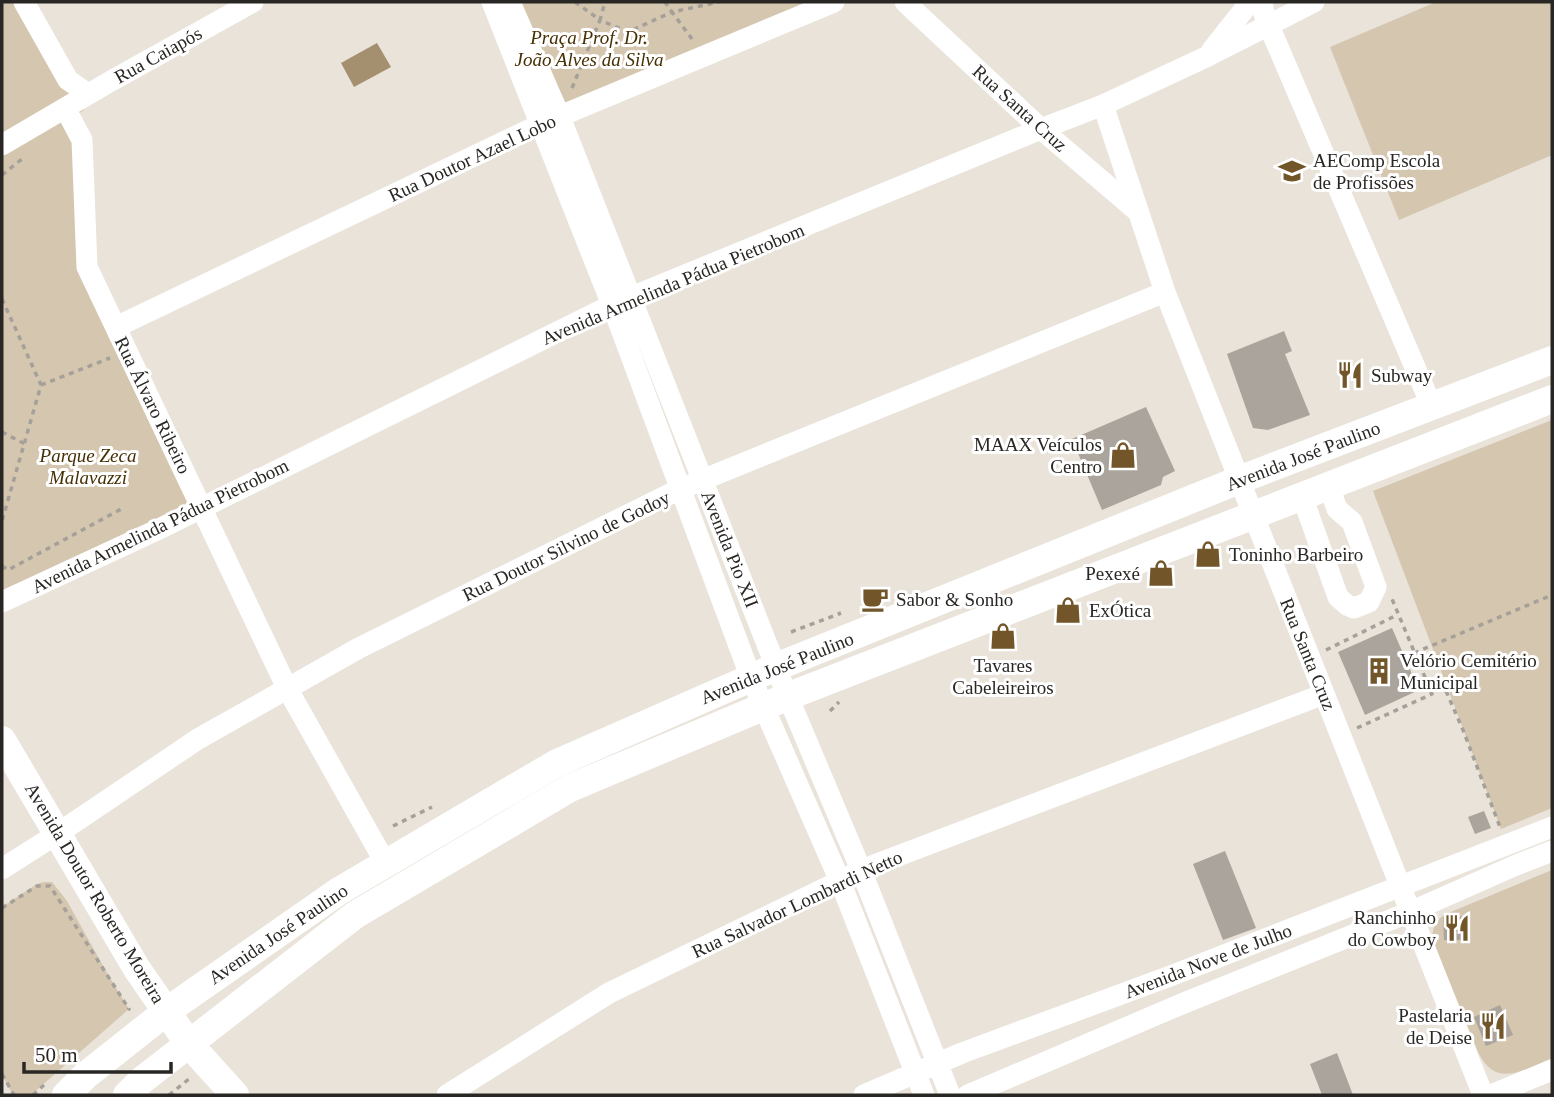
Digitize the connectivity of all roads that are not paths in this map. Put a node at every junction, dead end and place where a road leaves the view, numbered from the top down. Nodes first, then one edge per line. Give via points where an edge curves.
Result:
1 (24, 2) edge
2 (252, 2) edge
3 (492, 2) edge
4 (510, 2) edge
5 (834, 2) edge
6 (905, 2) edge
7 (1250, 2) edge
8 (1262, 2) edge
9 (1314, 2) edge
10 (1268, 24) junction
11 (1206, 57) junction
12 (88, 94) junction
13 (1103, 105) junction
14 (65, 108) junction
15 (551, 121) junction
16 (1041, 128) junction
17 (2, 145) edge
18 (1137, 211) junction
19 (1165, 292) junction
20 (621, 302) junction
21 (116, 327) junction
22 (1552, 360) edge
23 (1552, 399) edge
24 (1432, 407) junction
25 (703, 480) junction
26 (1239, 480) junction
27 (1329, 486) junction
28 (680, 489) junction
29 (1302, 496) junction
30 (202, 507) junction
31 (1253, 514) junction
32 (2, 602) edge
33 (764, 673) junction
34 (288, 688) junction
35 (1324, 694) junction
36 (776, 701) junction
37 (4, 750) edge
38 (817, 766) junction
39 (794, 776) junction
40 (1552, 827) edge
41 (57, 834) junction
42 (1552, 851) edge
43 (386, 864) junction
44 (2, 869) edge
45 (861, 870) junction
46 (840, 881) junction
47 (1400, 887) junction
48 (1410, 912) junction
49 (167, 1011) junction
50 (189, 1044) junction
51 (937, 1064) junction
52 (1552, 1070) edge
53 (915, 1073) junction
54 (59, 1087) edge
55 (127, 1095) edge
56 (235, 1095) edge
57 (447, 1095) edge
58 (864, 1095) edge
59 (924, 1095) edge
60 (950, 1095) edge
61 (968, 1095) edge
62 (1483, 1095) edge
63 (1490, 1095) edge

1 - 12 street via 68,80
2 - 12 street, Rua Caiapós
3 - 15 street, Avenida Pio XII
4 - 15 street, Avenida Pio XII
5 - 15 street, Rua Doutor Azael Lobo
6 - 16 street, Rua Santa Cruz
7 - 11 street
8 - 10 street
9 - 10 street, Avenida Armelinda Pádua Pietrobom
10 - 11 street, Avenida Armelinda Pádua Pietrobom
10 - 24 street
11 - 13 street, Avenida Armelinda Pádua Pietrobom
12 - 14 street, Rua Caiapós
13 - 16 street, Avenida Armelinda Pádua Pietrobom
13 - 18 street, Rua Santa Cruz
14 - 17 street
14 - 21 street, Rua Álvaro Ribeiro via 82,140 87,267
15 - 20 street, Avenida Pio XII
15 - 21 street, Rua Doutor Azael Lobo
16 - 18 street, Rua Santa Cruz
16 - 20 street, Avenida Armelinda Pádua Pietrobom
18 - 19 street, Rua Santa Cruz
19 - 25 street, Rua Doutor Silvino de Godoy
19 - 26 street, Rua Santa Cruz
20 - 25 street, Avenida Pio XII
20 - 28 street, Avenida Pio XII
20 - 30 street, Avenida Armelinda Pádua Pietrobom
21 - 30 street, Rua Álvaro Ribeiro
22 - 24 main road, Avenida José Paulino
23 - 27 main road, Avenida José Paulino
24 - 26 main road, Avenida José Paulino
25 - 28 street, Rua Doutor Silvino de Godoy
25 - 33 street, Avenida Pio XII
26 - 31 street, Rua Santa Cruz
26 - 33 main road, Avenida José Paulino
27 - 29 main road, Avenida José Paulino
27 - 29 street via 1338,509 1352,522 1376,587 1369,602 1354,608 1338,597
28 - 33 street, Avenida Pio XII
28 - 34 street, Rua Doutor Silvino de Godoy via 359,648
29 - 31 main road, Avenida José Paulino
30 - 32 street, Avenida Armelinda Pádua Pietrobom
30 - 34 street, Rua Álvaro Ribeiro
31 - 35 street, Rua Santa Cruz
31 - 36 main road, Avenida José Paulino
33 - 36 street, Avenida Pio XII
33 - 43 main road, Avenida José Paulino via 557,763
34 - 41 street, Rua Doutor Silvino de Godoy via 198,739
34 - 43 street, Rua Álvaro Ribeiro
35 - 45 street, Rua Salvador Lombardi Netto
35 - 47 street, Rua Santa Cruz
36 - 38 street, Avenida Pio XII
36 - 39 street, Avenida Pio XII
36 - 50 main road, Avenida José Paulino via 585,781 534,809 355,915
37 - 41 main road, Avenida Doutor Roberto Moreira
38 - 39 street
38 - 45 street, Avenida Pio XII
39 - 46 street, Avenida Pio XII
40 - 47 street, Avenida Nove de Julho
41 - 44 street, Rua Doutor Silvino de Godoy
41 - 49 main road, Avenida Doutor Roberto Moreira via 136,969
42 - 48 street, Avenida Nove de Julho
43 - 49 main road, Avenida José Paulino via 339,891
45 - 46 street, Rua Salvador Lombardi Netto
45 - 51 street, Avenida Pio XII
46 - 53 street, Avenida Pio XII
46 - 57 street, Rua Salvador Lombardi Netto via 610,993
47 - 48 street, Rua Santa Cruz
47 - 51 street, Avenida Nove de Julho
48 - 61 street, Avenida Nove de Julho
48 - 62 street, Rua Santa Cruz
49 - 50 main road, Avenida Doutor Roberto Moreira
49 - 54 main road, Avenida José Paulino via 85,1076
50 - 55 main road, Avenida José Paulino
50 - 56 main road, Avenida Doutor Roberto Moreira
51 - 53 street, Avenida Nove de Julho
51 - 60 street, Avenida Pio XII
52 - 63 street
53 - 58 street, Avenida Nove de Julho
53 - 59 street, Avenida Pio XII

